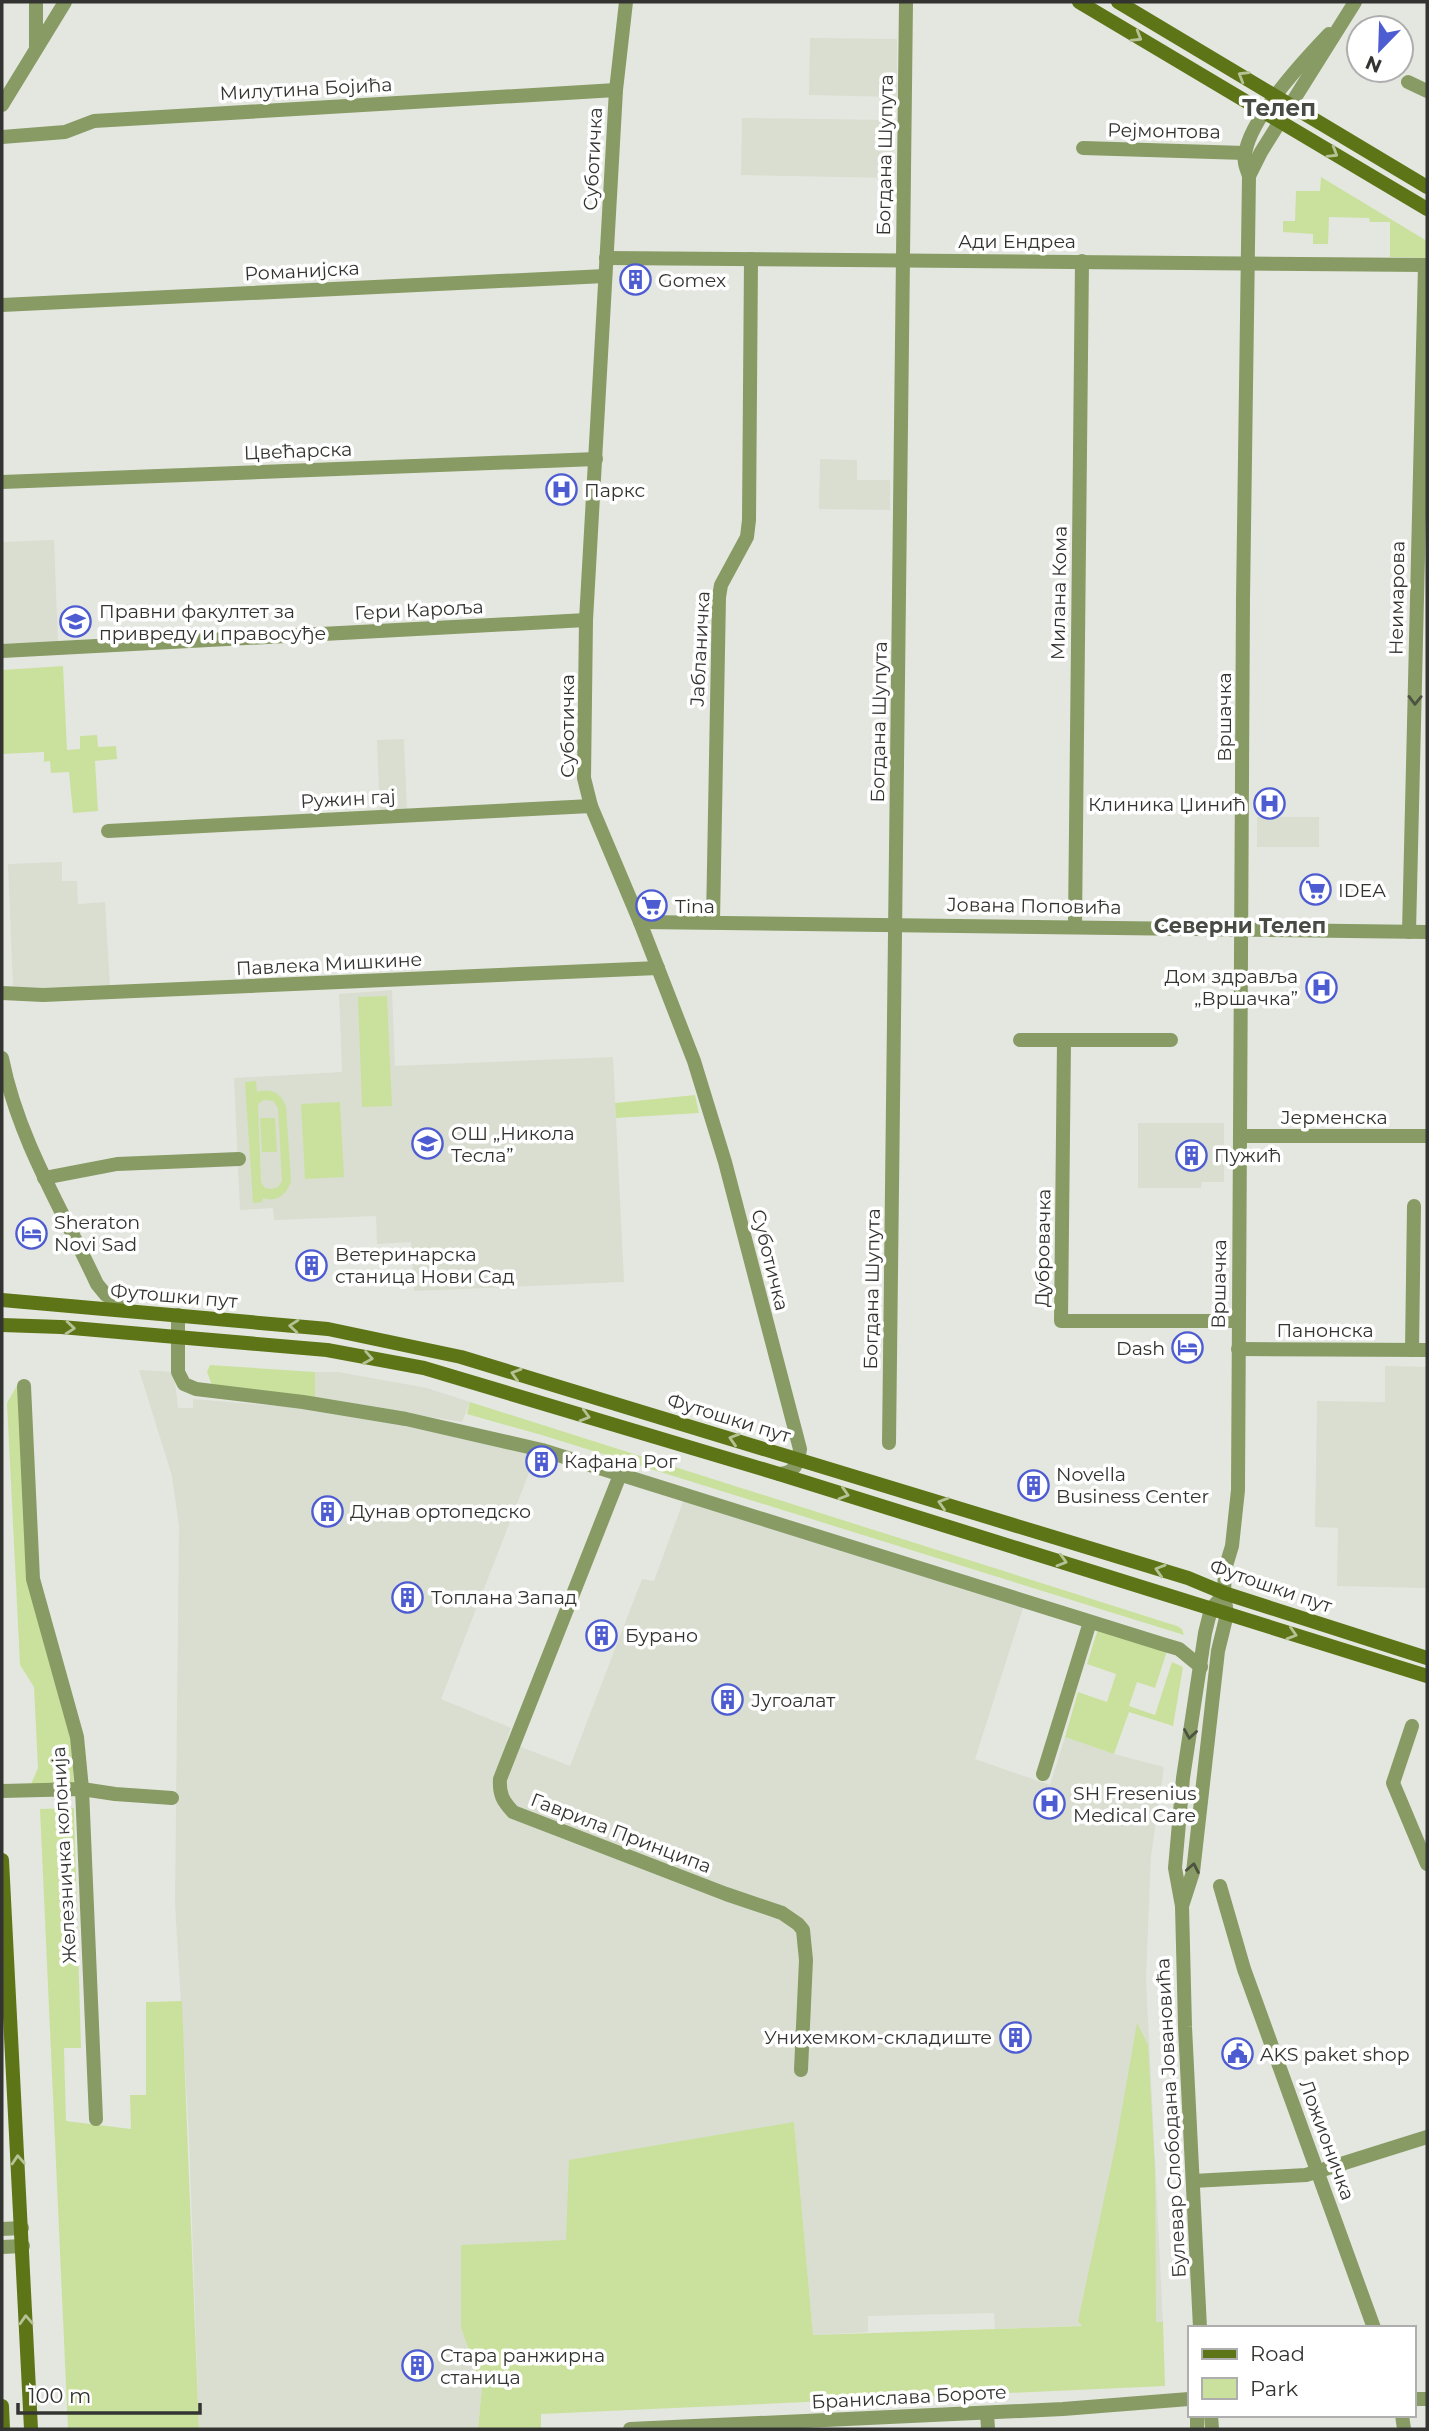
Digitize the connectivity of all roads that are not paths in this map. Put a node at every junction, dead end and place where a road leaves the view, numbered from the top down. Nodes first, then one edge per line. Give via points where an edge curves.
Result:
1 (36, 2) edge
2 (65, 2) edge
3 (626, 2) edge
4 (906, 2) edge
5 (1079, 2) edge
6 (1118, 2) edge
7 (1355, 2) edge
8 (1343, 21) junction
9 (37, 48) junction
10 (616, 90) junction
11 (2, 105) edge
12 (1270, 105) junction
13 (1286, 114) junction
14 (2, 136) edge
15 (1083, 148) dead end
16 (1245, 153) junction
17 (1249, 176) junction
18 (1427, 187) edge
19 (1427, 209) edge
20 (606, 258) junction
21 (751, 258) junction
22 (903, 259) junction
23 (1082, 261) junction
24 (1248, 264) junction
25 (1426, 265) edge
26 (605, 276) junction
27 (2, 305) edge
28 (596, 459) junction
29 (1423, 474) edge
30 (2, 482) edge
31 (586, 620) junction
32 (2, 651) edge
33 (591, 806) junction
34 (108, 831) dead end
35 (713, 921) junction
36 (640, 922) junction
37 (896, 923) junction
38 (1075, 926) junction
39 (1243, 929) junction
40 (1409, 932) junction
41 (1427, 932) edge
42 (658, 968) junction
43 (2, 993) edge
44 (1020, 1040) dead end
45 (1064, 1040) junction
46 (1171, 1040) dead end
47 (2, 1058) edge
48 (1240, 1136) junction
49 (1427, 1136) edge
50 (239, 1159) dead end
51 (44, 1178) junction
52 (1413, 1206) dead end
53 (97, 1284) junction
54 (2, 1300) edge
55 (82, 1307) junction
56 (129, 1310) junction
57 (177, 1315) junction
58 (1238, 1321) junction
59 (2, 1325) edge
60 (178, 1337) junction
61 (1238, 1349) junction
62 (1412, 1350) junction
63 (1427, 1350) edge
64 (24, 1386) dead end
65 (889, 1443) dead end
66 (799, 1459) junction
67 (779, 1474) junction
68 (620, 1475) junction
69 (1224, 1593) junction
70 (1211, 1609) junction
71 (1227, 1614) junction
72 (1090, 1622) junction
73 (1427, 1658) edge
74 (1201, 1667) junction
75 (1427, 1676) edge
76 (1412, 1726) dead end
77 (1043, 1774) dead end
78 (82, 1789) junction
79 (2, 1791) edge
80 (172, 1798) dead end
81 (2, 1860) edge
82 (1427, 1864) edge
83 (1220, 1886) dead end
84 (1182, 1906) junction
85 (801, 2070) dead end
86 (96, 2119) dead end
87 (1427, 2137) edge
88 (1317, 2171) junction
89 (1193, 2181) junction
90 (22, 2228) junction
91 (2, 2229) edge
92 (23, 2246) junction
93 (2, 2247) edge
94 (1200, 2326) edge
95 (1373, 2326) edge
96 (1188, 2399) edge
97 (2, 2406) edge
98 (987, 2413) junction
99 (3, 2429) edge
100 (31, 2429) edge
101 (630, 2429) edge
102 (988, 2429) edge

1 - 9 street
2 - 9 street
3 - 10 street, Суботичка
4 - 22 street, Богдана Шупута
5 -> 12 main road
12 -> 6 main road
7 - 8 street
8 - 12 street
8 - 13 street
9 - 11 street
10 - 14 street, Милутина Бојића via 94,121 65,132
10 - 20 street, Суботичка
12 - 13 main road
12 - 16 street
13 - 17 street
13 - 18 main road
13 -> 19 main road
15 - 16 street, Рејмонтова
16 - 17 street, Вршачка
17 - 24 street, Вршачка
20 - 21 street, Ади Ендреа
20 - 26 street, Суботичка
21 - 22 street, Ади Ендреа
21 - 35 street, Јабланичка via 749,520 747,537 719,593
22 - 23 street, Ади Ендреа
22 - 37 street, Богдана Шупута
23 - 24 street, Ади Ендреа
23 - 38 street, Милана Кома
24 - 25 street, Ади Ендреа
24 - 39 street, Вршачка
25 - 29 street, Неимарова
26 - 27 street, Романијска
26 - 28 street, Суботичка
28 - 30 street, Цвећарска
28 - 31 street, Суботичка
29 -> 40 street, Неимарова
31 - 32 street, Гери Кароља
31 - 33 street, Суботичка via 584,778
33 - 34 street, Ружин гај
33 - 36 street, Суботичка
35 - 36 street, Јована Поповића
35 - 37 street, Јована Поповића
36 - 42 street, Суботичка
37 - 38 street, Јована Поповића
37 - 65 street, Богдана Шупута
38 - 39 street, Јована Поповића
39 - 40 street, Јована Поповића
39 - 48 street, Вршачка
40 - 41 street, Јована Поповића
42 - 43 street, Павлека Мишкине via 71,994
42 - 66 street, Суботичка via 694,1061 725,1162
44 - 45 street
45 - 46 street
45 - 58 street, Дубровачка via 1061,1321
47 - 51 street via 19,1121
48 - 49 street, Јерменска
48 - 58 street, Вршачка
50 - 51 street via 117,1164
51 - 53 street
52 - 62 street
53 - 55 street via 97,1299
53 - 56 street
54 - 55 main road, Футошки пут
55 - 56 main road, Футошки пут
56 - 57 main road, Футошки пут
57 - 60 street
66 -> 57 main road, Футошки пут via 461,1357 328,1329
58 - 61 street, Вршачка
59 -> 60 main road, Футошки пут
60 -> 67 main road, Футошки пут via 327,1350 424,1368
60 - 68 street via 178,1371 184,1384 196,1389 406,1419 542,1450
61 - 62 street, Панонска
61 - 69 street, Вршачка via 1238,1490
62 - 63 street, Панонска
64 - 78 street, Железничка колонија via 33,1579 77,1737
66 - 67 street via 795,1469
69 -> 66 main road, Футошки пут
67 -> 70 main road, Футошки пут
68 - 72 street
68 - 85 street, Гаврила Принципа via 500,1779 502,1800 513,1812 782,1913 798,1924 803,1930 806,1960
69 - 70 street, Булевар Слободана Јовановића
69 - 71 street, Булевар Слободана Јовановића
69 - 73 main road, Футошки пут
70 - 71 main road, Футошки пут
70 - 74 street, Булевар Слободана Јовановића
71 -> 75 main road, Футошки пут
84 -> 71 street, Булевар Слободана Јовановића via 1193,1872 1218,1651
72 - 74 street via 1179,1650
72 - 77 street
74 -> 84 street, Булевар Слободана Јовановића via 1183,1778 1175,1868
76 - 82 street via 1393,1783
78 - 79 street
78 - 80 street
78 - 86 street, Железничка колонија
90 -> 81 main road
83 - 88 street, Ложионичка via 1244,1969
84 - 89 street, Булевар Слободана Јовановића
87 - 88 street
88 - 89 street
88 - 95 street, Ложионичка
89 - 94 street, Булевар Слободана Јовановића
90 - 91 street
90 - 92 main road
92 - 93 street
100 -> 92 main road
96 - 98 street, Бранислава Бороте
97 - 99 main road
98 - 101 street, Бранислава Бороте
98 - 102 street

